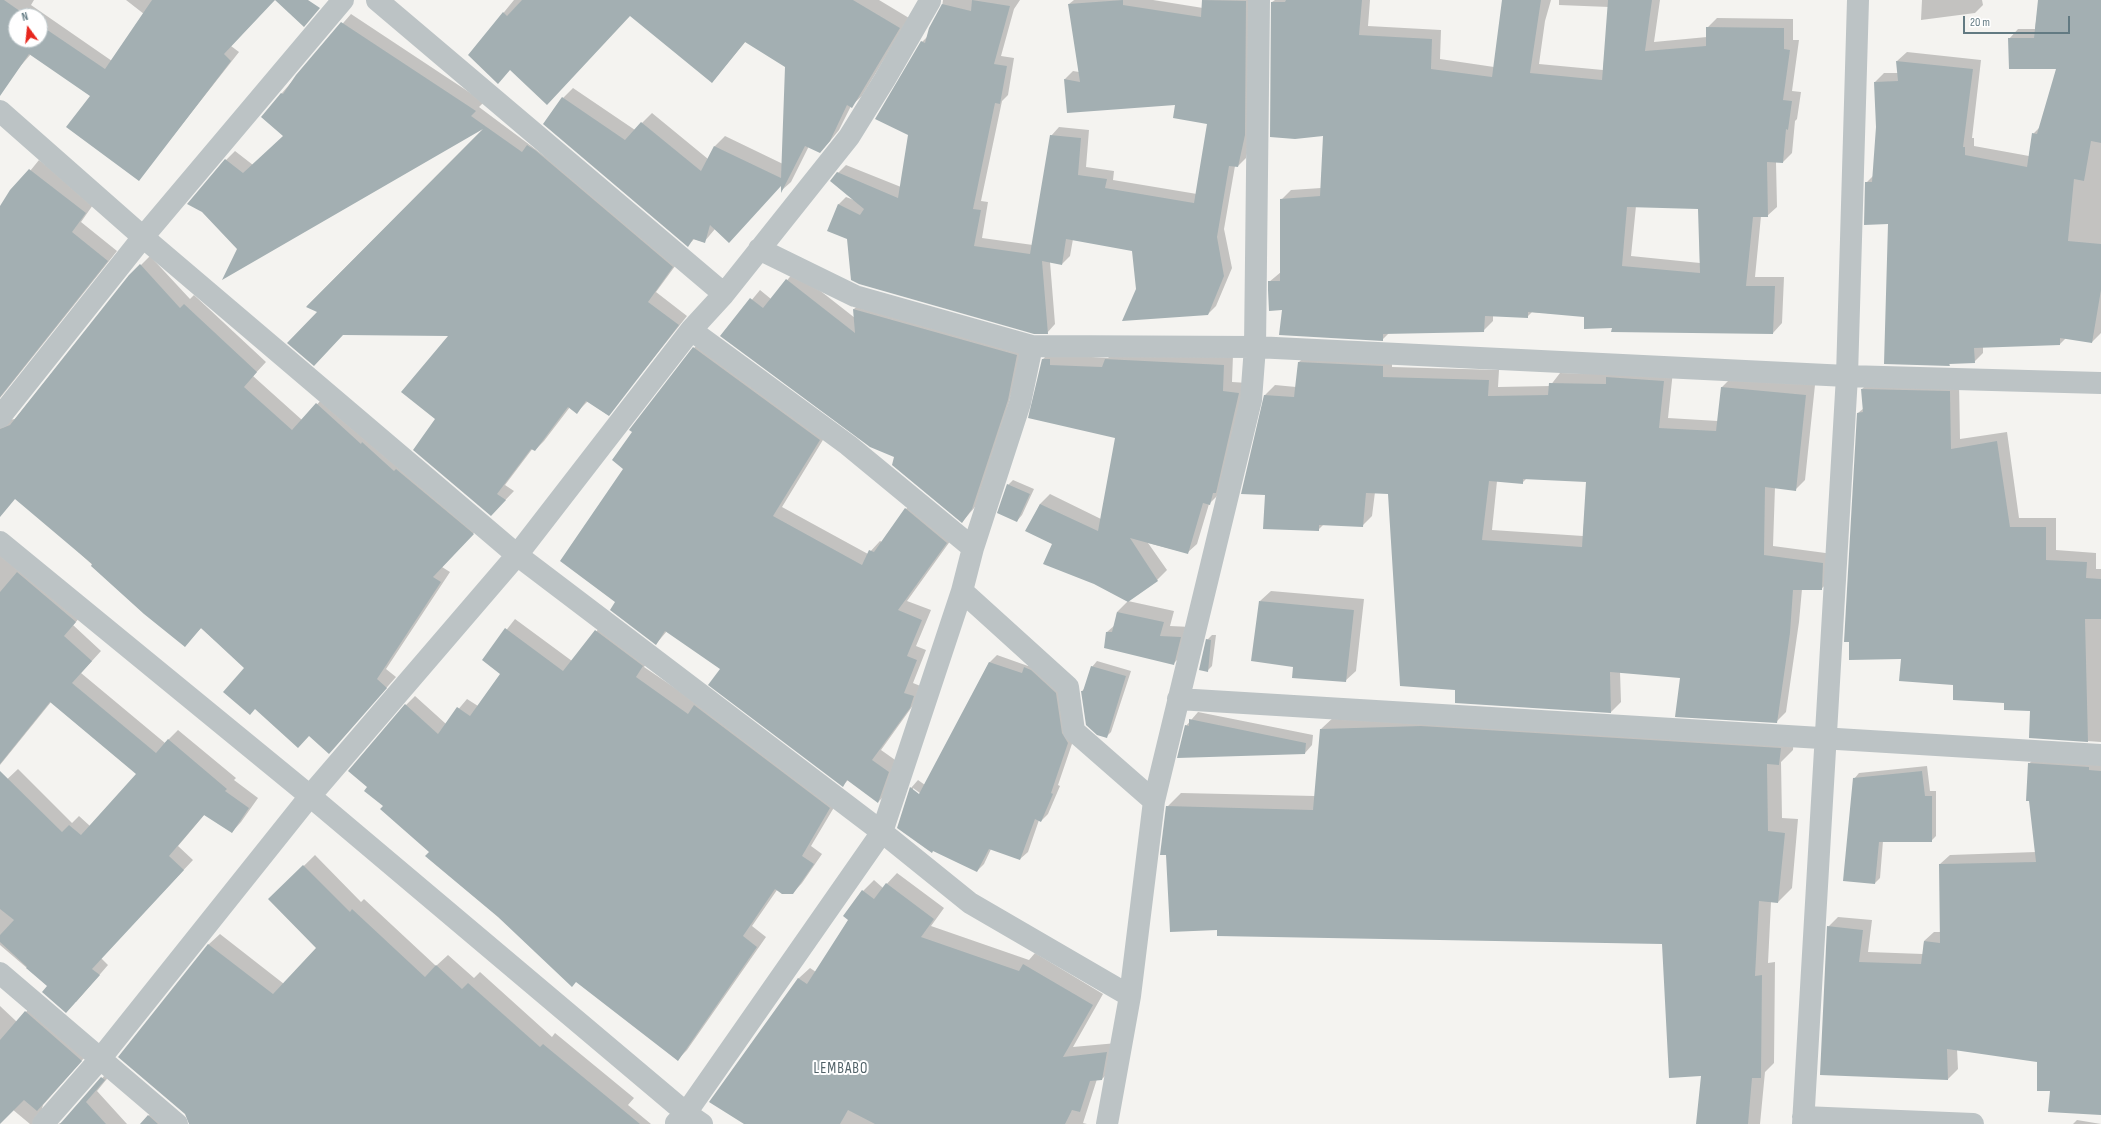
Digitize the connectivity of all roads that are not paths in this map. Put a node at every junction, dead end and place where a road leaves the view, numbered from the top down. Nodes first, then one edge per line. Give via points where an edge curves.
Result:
1 (343, 0) edge
2 (377, 0) edge
3 (924, 0) edge
4 (1259, 0) edge
5 (1858, 0) edge
6 (0, 111) edge
7 (143, 237) junction
8 (759, 249) junction
9 (724, 294) junction
10 (691, 330) junction
11 (1032, 346) junction
12 (1255, 346) junction
13 (1847, 376) junction
14 (2101, 383) edge
15 (0, 417) edge
16 (0, 542) edge
17 (973, 548) junction
18 (517, 555) junction
19 (962, 590) junction
20 (1178, 699) junction
21 (1826, 738) junction
22 (2101, 755) edge
23 (310, 796) junction
24 (1154, 801) junction
25 (882, 832) junction
26 (0, 974) edge
27 (1130, 996) junction
28 (100, 1058) junction
29 (688, 1120) edge
30 (1803, 1121) edge
31 (43, 1124) edge
32 (176, 1124) edge
33 (1107, 1124) edge
34 (1973, 1124) edge

1 - 7 street
2 - 9 street
3 - 8 street via 885,79 849,137
4 - 12 street
5 - 13 street
6 - 7 street
7 - 15 street
7 - 18 street
8 - 9 street
8 - 11 street via 855,296
9 - 10 street
10 - 17 street via 848,445
10 - 18 street
11 - 12 street
11 - 17 street via 1020,403
12 - 13 street
12 - 20 street via 1251,400
13 - 14 street
13 - 21 street
16 - 23 street
17 - 19 street
18 - 23 street
18 - 25 street
19 - 24 street via 1068,687 1074,731
19 - 25 street
20 - 21 street
20 - 24 street
21 - 22 street
21 - 30 street
23 - 28 street
23 - 29 street
24 - 27 street
25 - 27 street via 970,903
25 - 29 street
26 - 28 street
27 - 33 street
28 - 31 street
28 - 32 street
30 - 34 street

